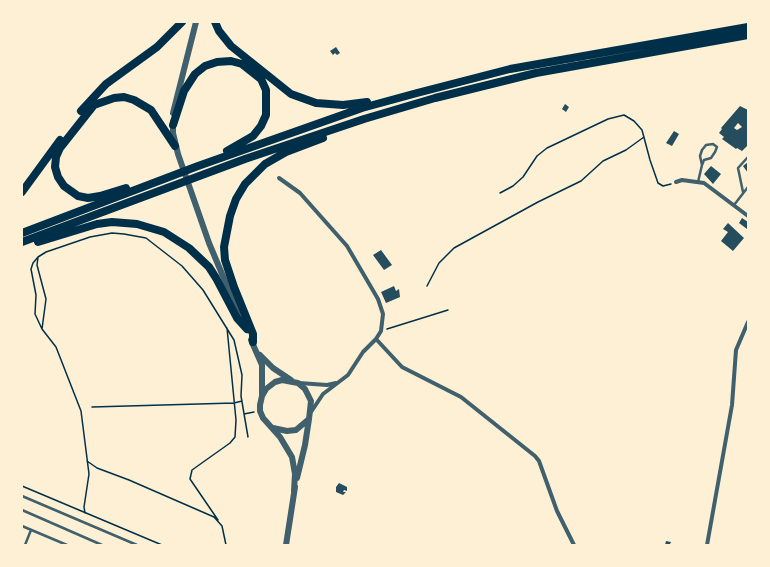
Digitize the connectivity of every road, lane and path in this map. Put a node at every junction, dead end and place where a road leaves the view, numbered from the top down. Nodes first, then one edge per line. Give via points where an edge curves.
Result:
1 (182, 22) edge
2 (196, 22) edge
3 (216, 22) edge
4 (748, 27) edge
5 (748, 35) edge
6 (417, 93) junction
7 (364, 118) junction
8 (173, 125) junction
9 (644, 137) junction
10 (175, 146) junction
11 (748, 158) edge
12 (702, 165) junction
13 (198, 166) junction
14 (279, 178) dead end
15 (163, 180) junction
16 (676, 182) joint
17 (698, 182) junction
18 (748, 188) edge
19 (22, 192) edge
20 (743, 192) junction
21 (500, 194) dead end
22 (734, 205) junction
23 (748, 216) edge
24 (22, 232) edge
25 (22, 243) edge
26 (38, 257) junction
27 (427, 286) dead end
28 (448, 310) dead end
29 (748, 322) edge
30 (226, 326) junction
31 (42, 329) junction
32 (247, 330) junction
33 (381, 331) junction
34 (376, 339) junction
35 (252, 342) junction
36 (257, 352) junction
37 (342, 381) junction
38 (295, 382) junction
39 (262, 396) junction
40 (242, 400) junction
41 (234, 403) junction
42 (92, 407) dead end
43 (260, 411) junction
44 (311, 412) junction
45 (244, 414) junction
46 (309, 419) junction
47 (273, 428) junction
48 (248, 436) dead end
49 (87, 461) junction
50 (22, 486) edge
51 (294, 491) junction
52 (22, 496) edge
53 (22, 510) edge
54 (86, 513) junction
55 (218, 520) junction
56 (22, 526) edge
57 (31, 530) junction
58 (25, 545) edge
59 (67, 545) edge
60 (102, 545) edge
61 (137, 545) edge
62 (162, 545) edge
63 (226, 545) edge
64 (286, 545) edge
65 (574, 545) edge
66 (708, 545) edge

1 - 19 highway via 157,47 122,71 99,91 79,113
2 - 8 street via 176,101
3 - 6 highway via 237,52 284,89 308,101 360,104 408,92
4 - 6 highway via 510,69
5 - 7 highway via 494,82
6 - 13 highway via 362,108
7 - 25 highway
7 - 35 highway via 341,131 277,157 254,173 236,199 227,231 225,260 253,334
8 - 10 street
8 - 13 highway via 187,84 205,66 231,61 242,64 261,79 266,90 267,103 266,115 261,126 242,144
9 - 16 path via 658,183 666,186
9 - 21 path via 639,125 630,117 624,115 608,119 547,148 537,156 513,186
9 - 27 path via 619,154 603,161 581,181 454,248 439,263
10 - 15 highway via 151,110 124,97 103,100 91,108 56,157 58,177 64,186 78,196 100,196 151,180
10 - 32 street via 209,243
11 - 20 lane via 738,168
12 - 12 lane via 704,160 711,158 715,152 716,147 713,144 706,145 702,150
12 - 17 lane
13 - 15 highway
14 - 33 street via 300,193 347,246 382,308
15 - 24 highway
16 - 17 street
17 - 22 street via 704,183
18 - 20 lane
20 - 22 lane
22 - 23 street
25 - 32 highway via 31,244 97,224 112,222 137,224 164,232 189,248 209,267 237,318
26 - 30 path via 101,234 140,236 155,244 182,266
26 - 31 path via 37,265 46,299
26 - 31 path via 31,270 36,295 35,314
28 - 33 path
29 - 66 street via 736,350 732,405
30 - 40 path via 234,340 242,375
30 - 41 path
31 - 49 path via 56,348 81,412
32 - 35 street
33 - 34 street
34 - 37 street
34 - 65 street via 402,366 462,397 535,456
35 - 36 street
36 - 38 street via 273,368
36 - 39 street via 262,372
37 - 38 street via 326,385
37 - 44 street via 323,394
38 - 39 street via 275,382
38 - 44 street via 309,395
39 - 43 street
40 - 41 path
40 - 45 path
41 - 42 path
41 - 55 path via 237,428 235,436 230,443 190,474 193,486
43 - 45 path
43 - 47 street via 266,423
44 - 46 street
45 - 48 path
46 - 47 street via 296,430 288,432
46 - 51 street
47 - 51 street via 286,444 292,457
49 - 54 path via 89,474 84,507
49 - 55 path via 97,468
50 - 54 path
51 - 64 street
52 - 61 lane
53 - 60 lane
54 - 62 path
55 - 63 path via 225,533
56 - 57 lane
57 - 58 lane
57 - 59 lane

